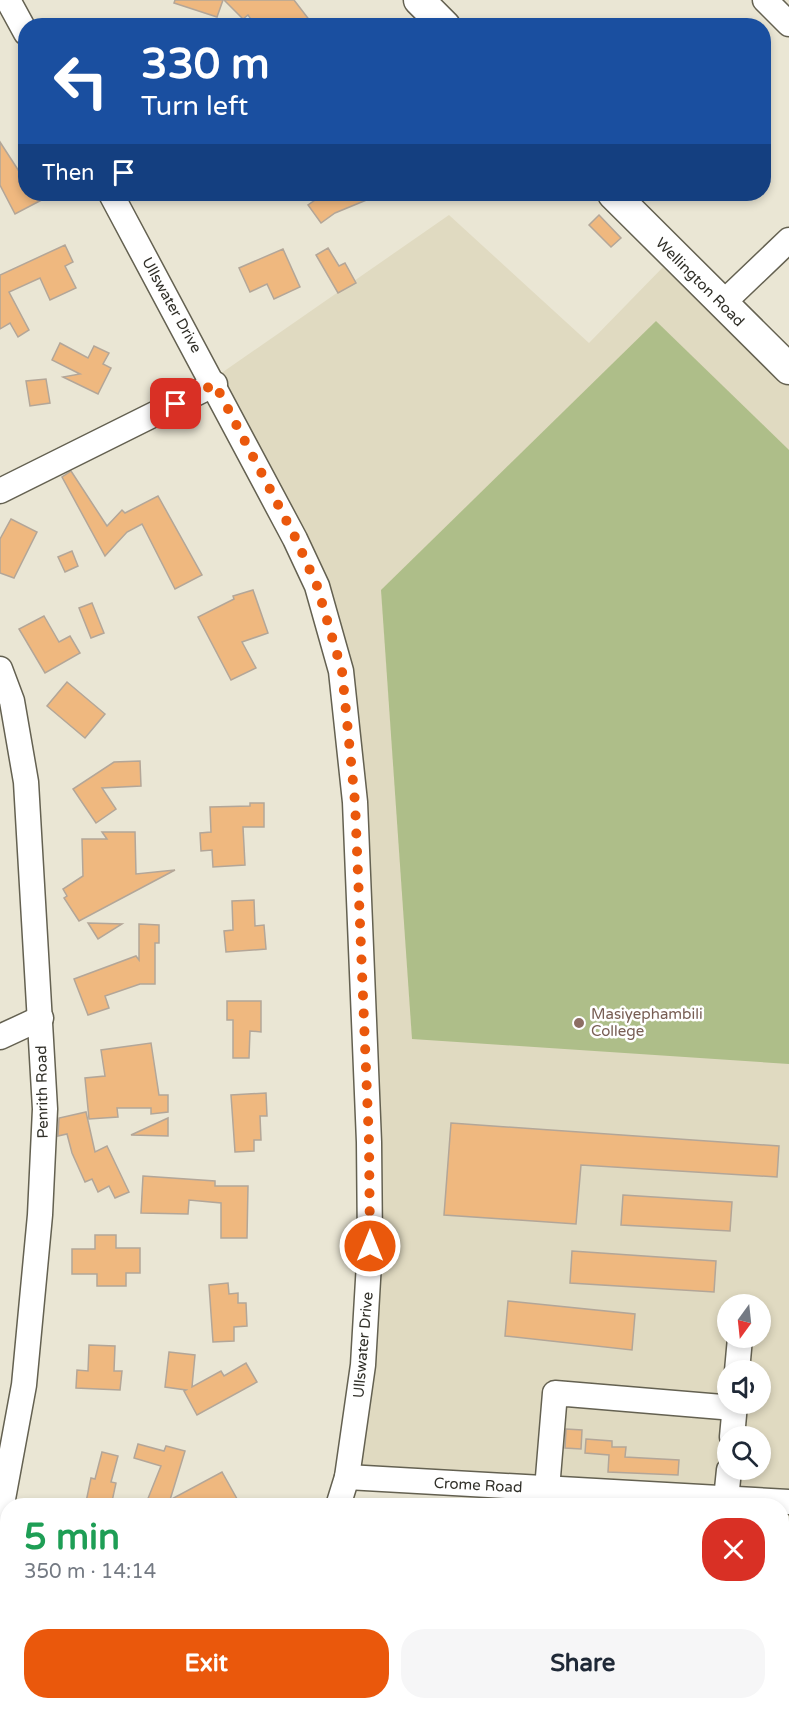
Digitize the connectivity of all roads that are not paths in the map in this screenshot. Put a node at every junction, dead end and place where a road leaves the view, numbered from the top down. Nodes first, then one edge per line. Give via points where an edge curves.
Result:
1 (8, 0) edge
2 (419, 0) edge
3 (765, 0) edge
4 (18, 18) edge
5 (437, 18) edge
6 (789, 24) edge
7 (115, 201) edge
8 (620, 201) edge
9 (789, 240) edge
10 (722, 304) junction
11 (789, 369) edge
12 (215, 384) junction
13 (0, 491) edge
14 (0, 669) edge
15 (41, 1018) junction
16 (0, 1037) edge
17 (717, 1405) edge
18 (347, 1477) junction
19 (728, 1480) edge
20 (547, 1489) junction
21 (3, 1498) edge
22 (340, 1498) edge
23 (708, 1498) edge
24 (726, 1498) edge

1 - 4 street
2 - 5 main road
3 - 6 street
7 - 12 street, Ullswater Drive
8 - 10 main road, Wellington Road
9 - 10 street
10 - 11 main road, Wellington Road
12 - 13 street
12 - 18 street, Ullswater Drive via 317,586 342,671 355,802 370,1223 363,1365
14 - 15 street, Penrith Road via 12,701 26,782
15 - 16 street
15 - 21 street, Penrith Road via 45,1109 40,1215 24,1385
17 - 20 street via 555,1393
18 - 20 street, Crome Road
18 - 22 street, Ullswater Drive
19 - 24 street
20 - 23 street, Crome Road

